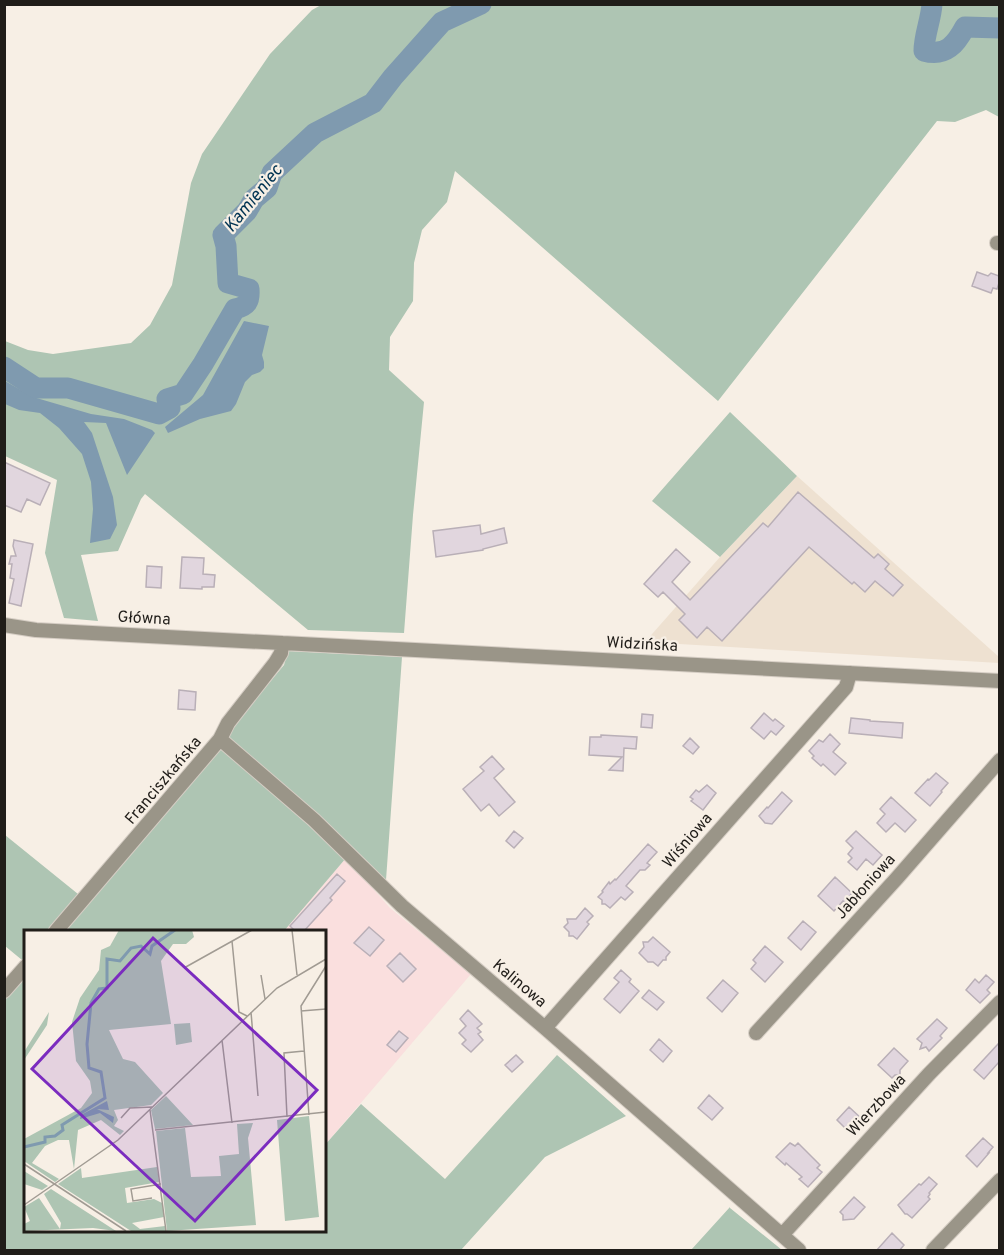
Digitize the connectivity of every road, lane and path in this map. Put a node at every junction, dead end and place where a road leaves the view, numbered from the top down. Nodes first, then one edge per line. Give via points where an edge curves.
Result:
1 (4, 625) edge
2 (282, 643) junction
3 (850, 673) junction
4 (999, 681) edge
5 (220, 739) junction
6 (999, 760) edge
7 (57, 930) edge
8 (24, 968) edge
9 (4, 991) edge
10 (999, 1002) edge
11 (545, 1028) junction
12 (756, 1034) dead end
13 (999, 1180) edge
14 (782, 1235) junction
15 (799, 1251) edge
16 (933, 1251) edge

1 - 2 street, Główna
2 - 3 street, Widzińska
2 - 5 street, Franciszkańska via 275,663
3 - 4 street, Widzińska
3 - 11 street, Wiśniowa via 846,687
5 - 7 street, Franciszkańska
5 - 11 street, Kalinowa via 314,820 402,906
6 - 12 street, Jabłoniowa
8 - 9 street
10 - 14 street, Wierzbowa
11 - 14 street, Kalinowa
13 - 16 street
14 - 15 street, Kalinowa

